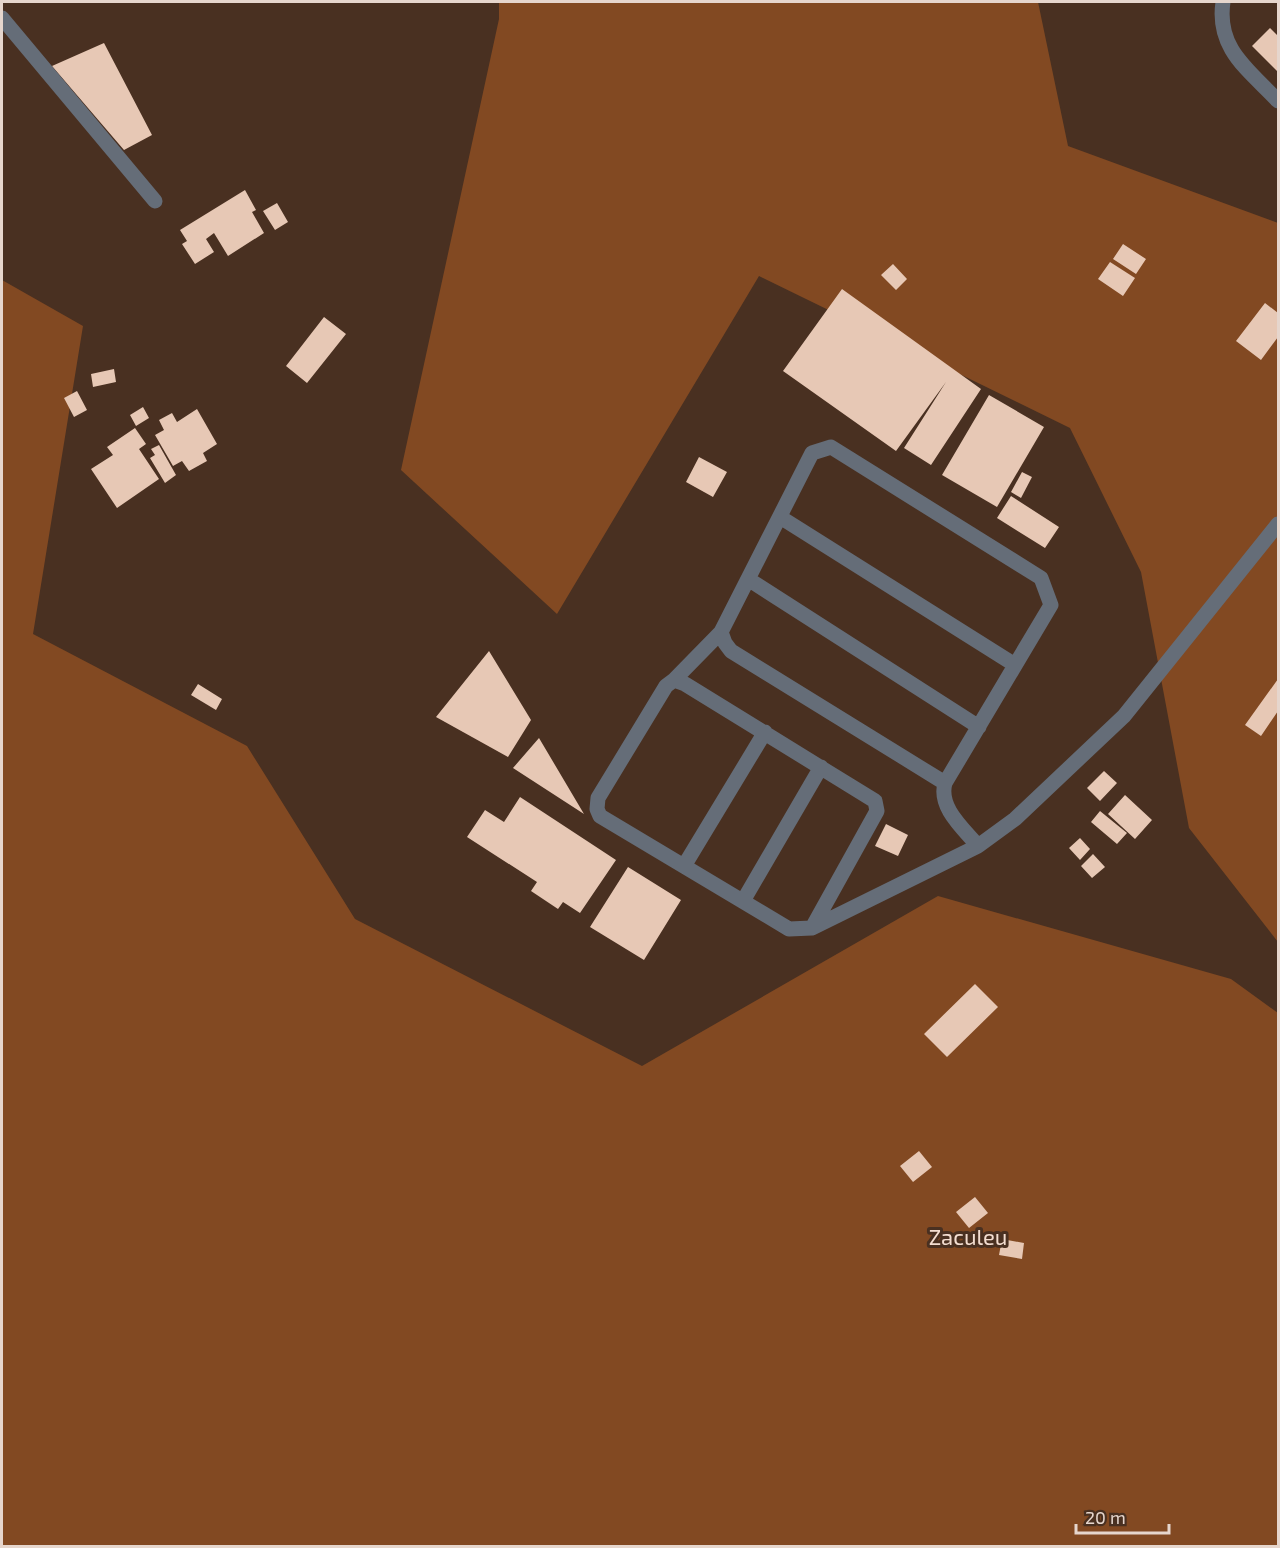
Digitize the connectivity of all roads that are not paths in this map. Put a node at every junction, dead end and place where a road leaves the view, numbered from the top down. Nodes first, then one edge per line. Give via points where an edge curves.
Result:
1 (1223, 2) edge
2 (2, 18) edge
3 (1278, 101) edge
4 (155, 201) dead end
5 (780, 517) junction
6 (1278, 524) edge
7 (748, 579) junction
8 (721, 632) junction
9 (1015, 665) junction
10 (674, 680) junction
11 (979, 727) junction
12 (765, 732) junction
13 (821, 767) junction
14 (945, 783) junction
15 (978, 846) junction
16 (684, 866) junction
17 (743, 901) junction
18 (812, 928) junction

1 - 3 street via 1220,19 1229,50
2 - 4 street
5 - 7 street
5 - 9 street
5 - 9 street via 812,453 831,447 1041,578 1051,605
6 - 15 street via 1124,716 1015,819
7 - 8 street
7 - 11 street
8 - 10 street
8 - 14 street via 731,651
9 - 11 street
10 - 12 street
10 - 16 street via 666,686 598,798 597,809 600,816
11 - 14 street
12 - 13 street
12 - 16 street
13 - 17 street
13 - 18 street via 875,801 877,811
14 - 15 street via 942,794 946,807
15 - 18 street
16 - 17 street
17 - 18 street via 789,928

